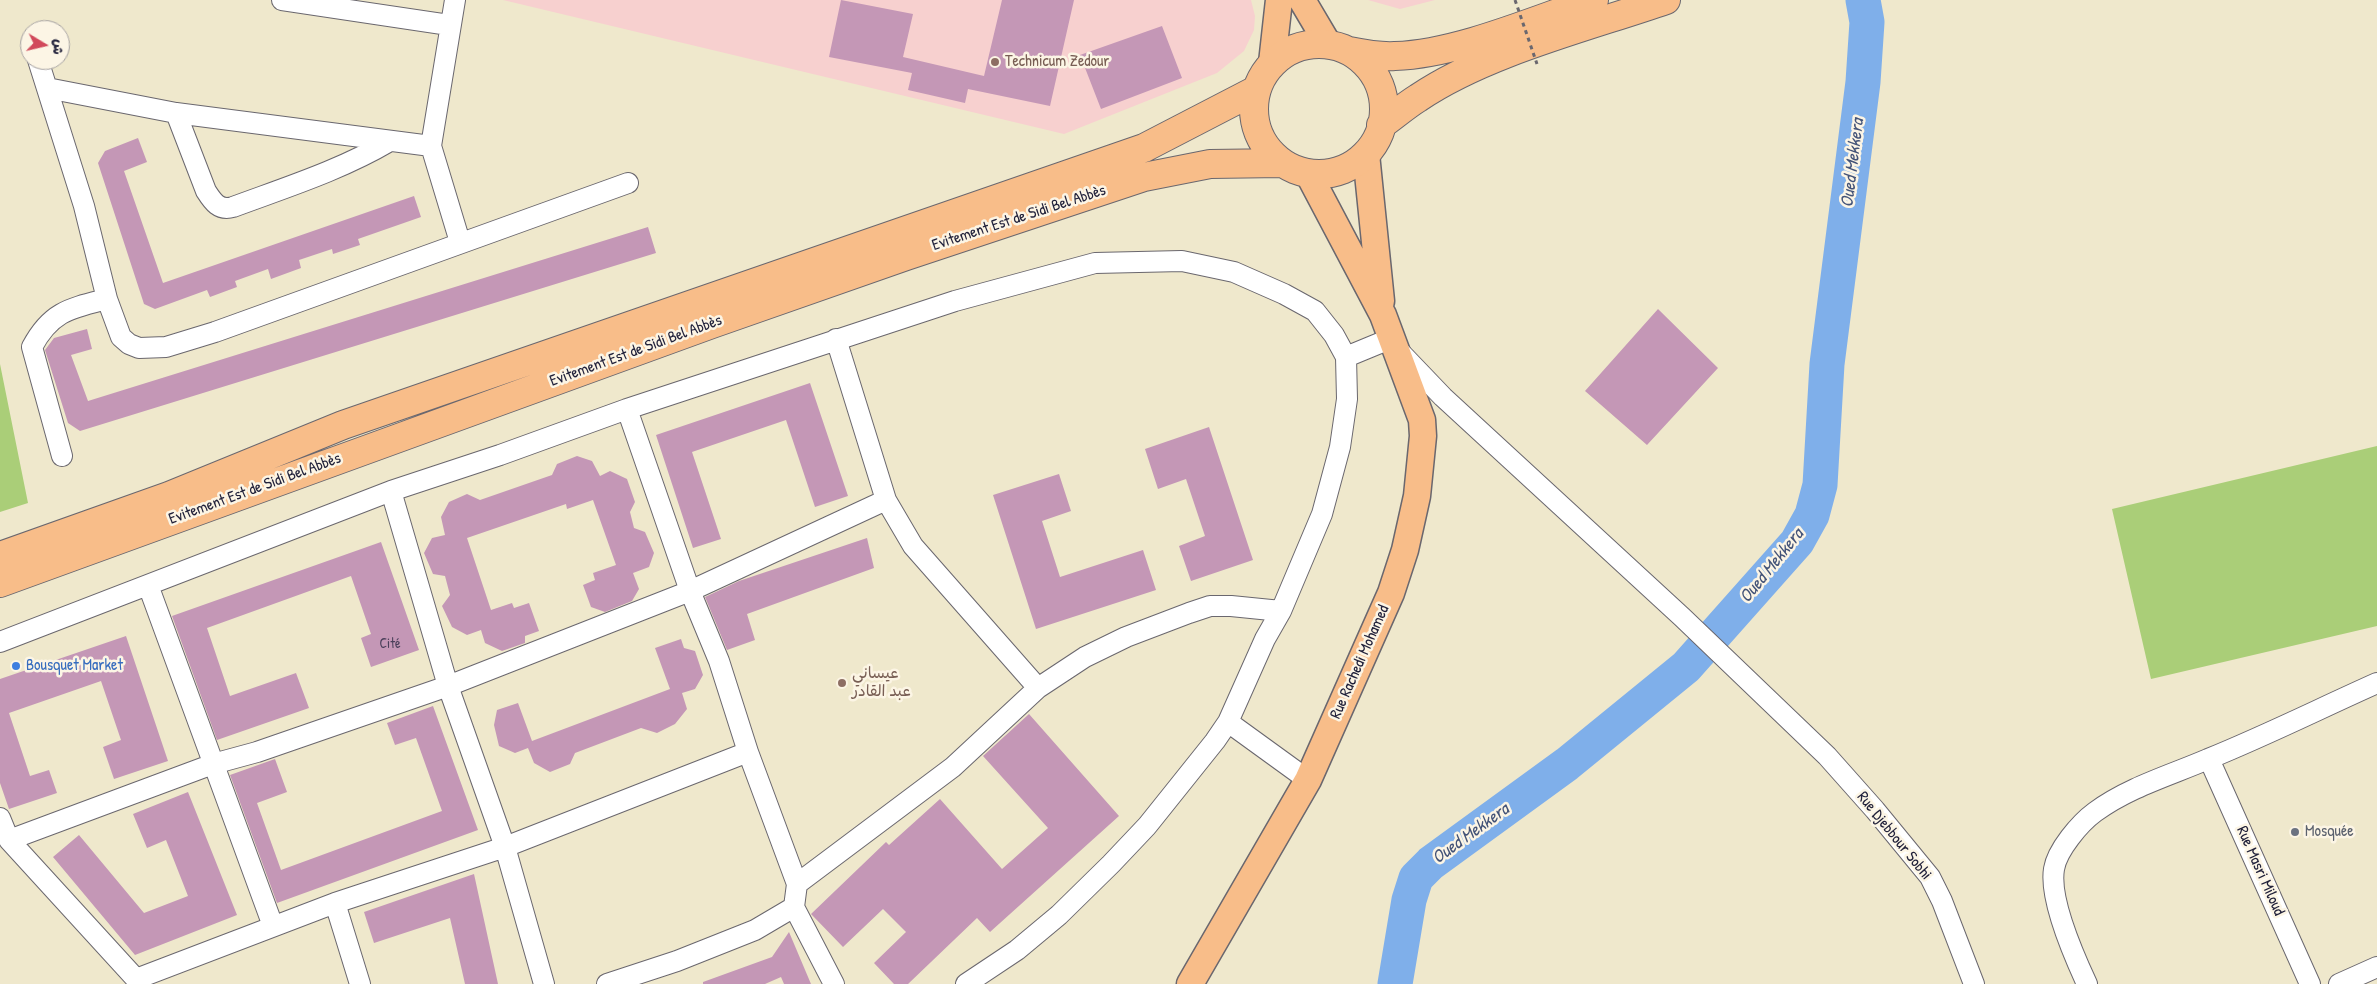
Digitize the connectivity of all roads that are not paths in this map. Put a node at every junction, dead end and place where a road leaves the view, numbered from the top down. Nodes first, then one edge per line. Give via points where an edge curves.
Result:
1 (282, 0) edge
2 (455, 0) edge
3 (1279, 0) edge
4 (1302, 0) edge
5 (1594, 0) edge
6 (1666, 0) edge
7 (450, 25) junction
8 (1339, 48) junction
9 (1272, 63) junction
10 (41, 70) edge
11 (47, 88) junction
12 (1256, 90) junction
13 (176, 113) junction
14 (1382, 125) junction
15 (390, 141) junction
16 (431, 146) junction
17 (1366, 154) junction
18 (1282, 163) junction
19 (1308, 173) junction
20 (628, 183) dead end
21 (460, 242) junction
22 (107, 299) junction
23 (1390, 333) junction
24 (836, 340) junction
25 (1346, 357) junction
26 (627, 409) junction
27 (62, 456) dead end
28 (392, 491) junction
29 (886, 500) junction
30 (0, 556) edge
31 (0, 583) edge
32 (148, 585) junction
33 (690, 591) junction
34 (1281, 611) junction
35 (0, 642) edge
36 (2377, 682) edge
37 (448, 686) junction
38 (1038, 688) junction
39 (1228, 722) junction
40 (748, 752) junction
41 (2209, 759) junction
42 (213, 764) junction
43 (1308, 780) junction
44 (0, 818) edge
45 (8, 840) junction
46 (505, 847) junction
47 (797, 884) junction
48 (335, 903) junction
49 (794, 907) junction
50 (273, 926) junction
51 (2377, 967) edge
52 (360, 984) edge
53 (544, 984) edge
54 (607, 984) edge
55 (834, 984) edge
56 (966, 984) edge
57 (1190, 984) edge
58 (1974, 984) edge
59 (2087, 984) edge
60 (2310, 984) edge
61 (2339, 984) edge

1 - 7 street
2 - 7 street
3 - 9 main road
4 - 8 main road
5 - 8 highway via 1430,53 1394,57
6 - 14 highway via 1514,52 1460,75 1419,97
7 - 16 street
8 - 9 highway via 1302,46
8 - 14 highway via 1371,70 1378,83 1384,111
9 - 12 highway
10 - 11 street
11 - 13 street
11 - 22 street via 84,206
12 - 18 highway via 1254,115 1261,138
12 - 30 highway, Evitement Est de Sidi Bel Abbès via 1144,148 343,425 169,496
13 - 15 street
13 - 15 street via 206,191 222,208 233,207 336,169
14 - 17 highway
15 - 16 street
16 - 21 street
17 - 19 highway via 1333,172
17 - 23 main road via 1367,182
18 - 19 highway
18 - 31 highway, Evitement Est de Sidi Bel Abbès via 1210,164 1144,176 712,324
19 - 23 main road
20 - 21 street
21 - 22 street via 166,347 139,348 128,344 121,337
22 - 27 street via 73,307 56,315 32,347
23 - 25 street
23 - 43 main road, Rue Rachedi Mohamed via 1422,420 1417,496 1391,593
23 - 58 street, Rue Djebbour Sobhi via 1443,397 1682,617 1827,756 1930,877
24 - 25 street via 955,301 1094,263 1182,261 1234,272 1315,311
24 - 26 street
24 - 29 street
25 - 34 street via 1347,399 1340,447 1322,514
26 - 28 street
26 - 33 street
28 - 32 street
28 - 37 street
29 - 33 street
29 - 38 street via 914,546
32 - 35 street
32 - 42 street
33 - 37 street
33 - 40 street via 719,661
34 - 38 street via 1231,606 1203,608 1126,637 1085,657
34 - 39 street
36 - 41 street
37 - 42 street
37 - 46 street
38 - 47 street via 953,767
39 - 43 street
39 - 56 street via 1147,826 1111,864 1059,915 1017,950
40 - 46 street
40 - 47 street
41 - 59 street via 2152,781 2096,811 2081,824 2054,868 2056,902
41 - 60 street, Rue Masri Miloud
42 - 45 street
42 - 50 street
43 - 57 main road, Rue Rachedi Mohamed
44 - 45 street
45 - 50 street via 136,979
46 - 48 street
46 - 53 street
47 - 49 street
48 - 50 street
48 - 52 street
49 - 54 street via 755,930
49 - 55 street
51 - 61 street

